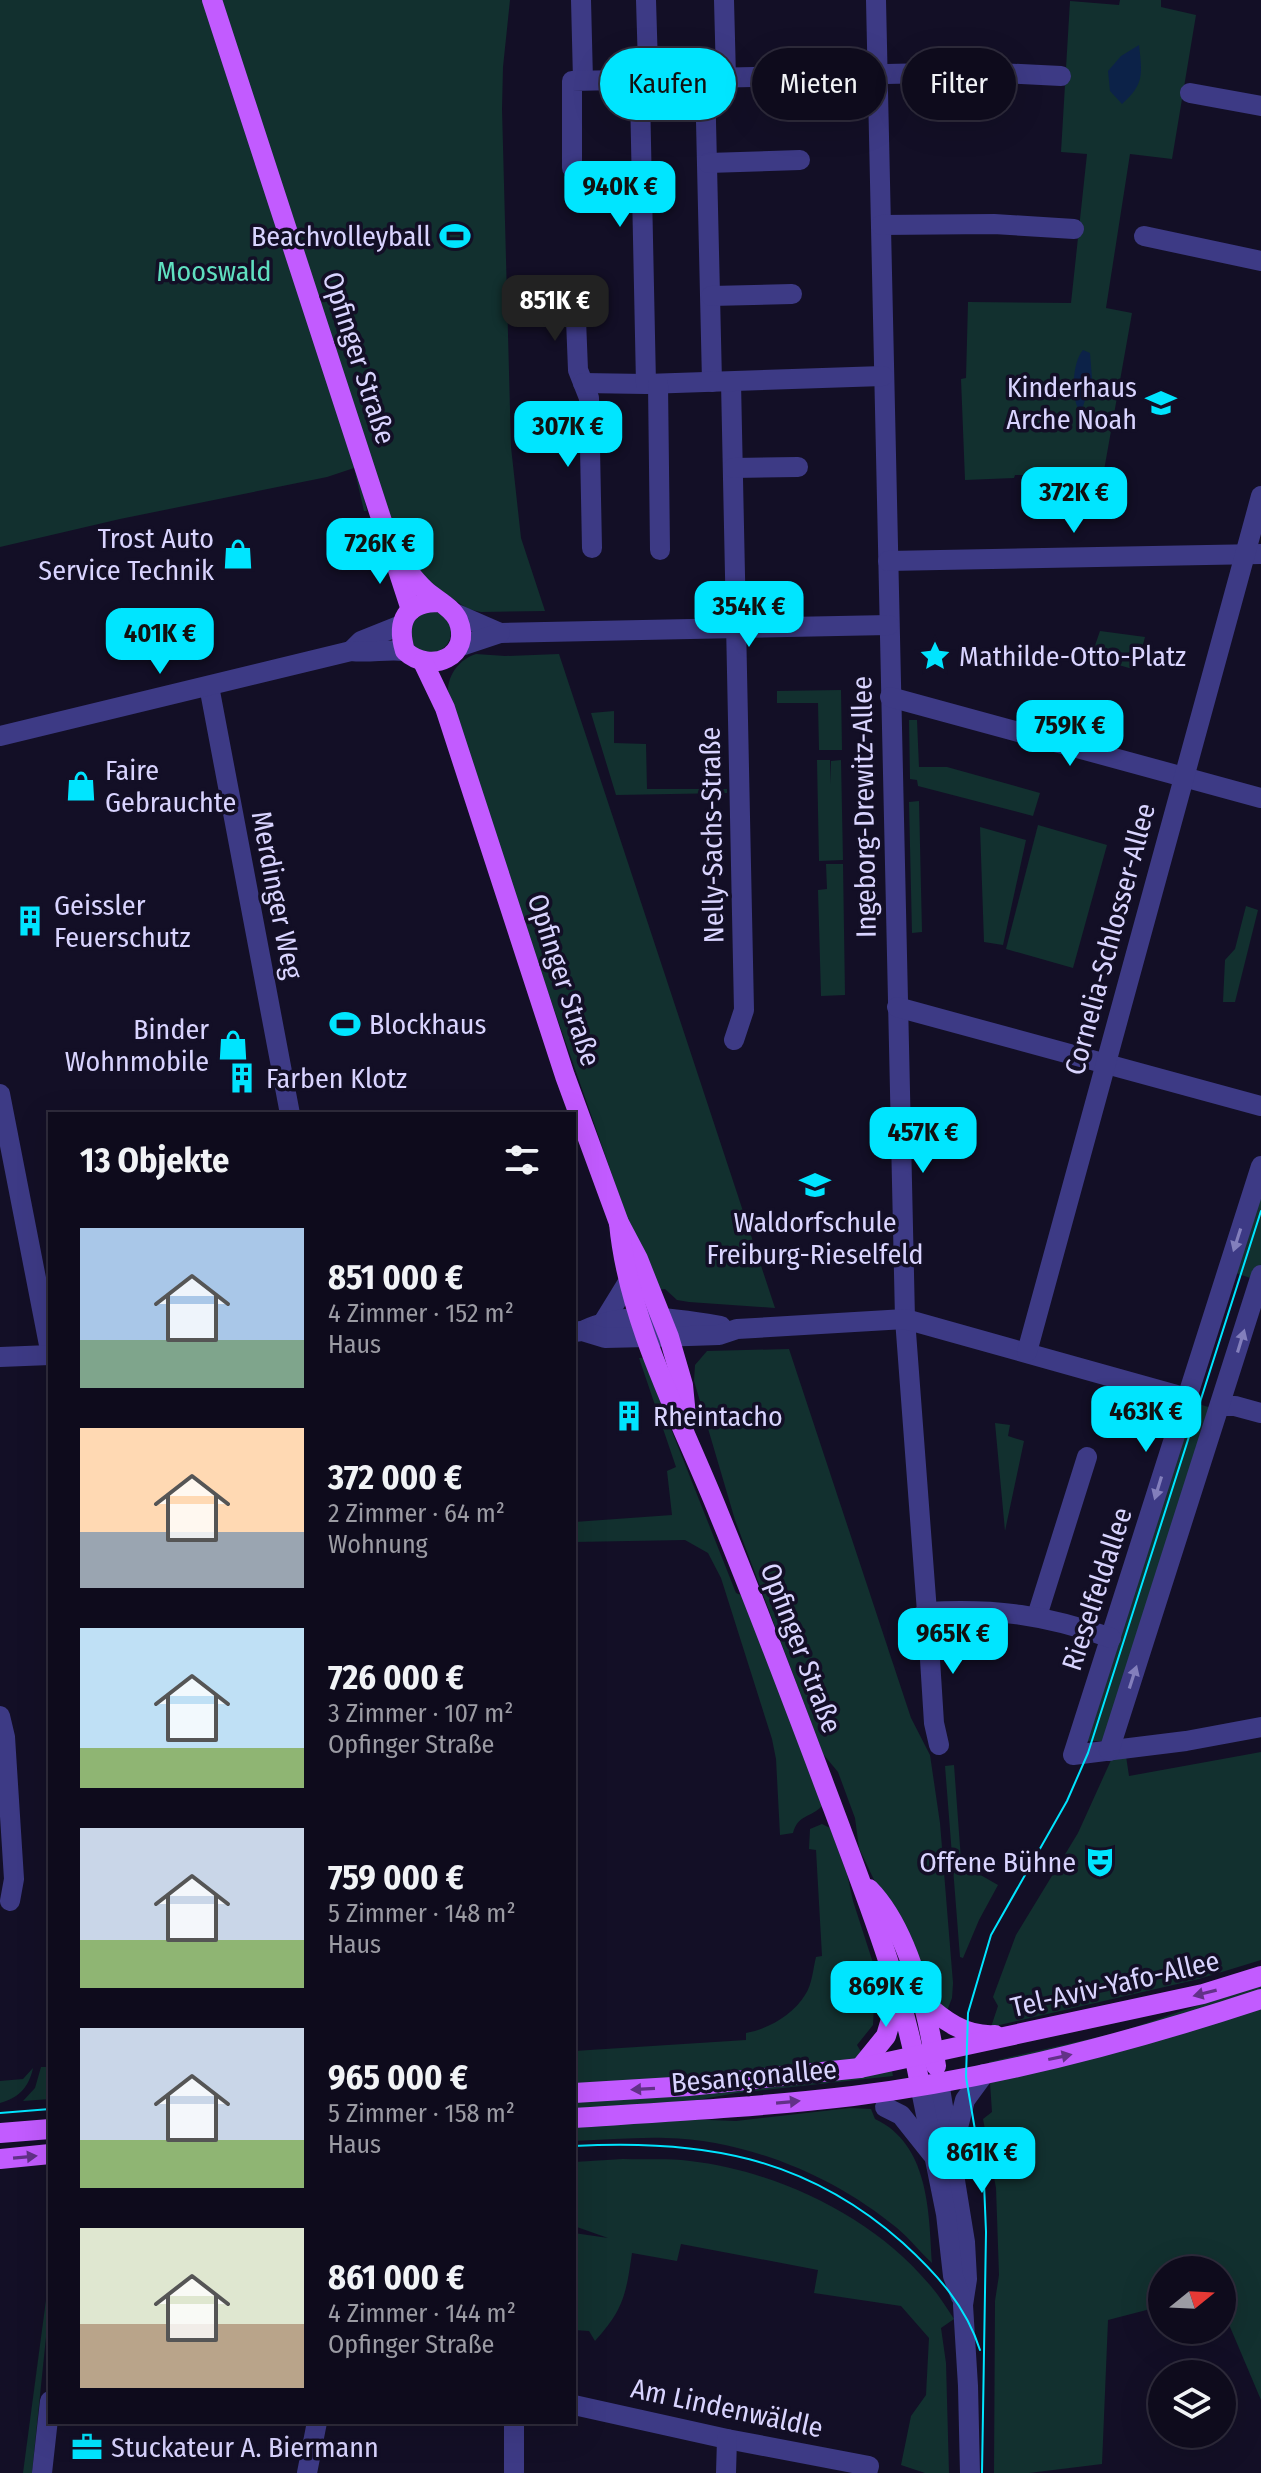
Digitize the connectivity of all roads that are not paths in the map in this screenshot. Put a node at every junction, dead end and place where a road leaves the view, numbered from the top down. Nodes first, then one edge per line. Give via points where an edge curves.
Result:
1 (212, 0) edge
2 (581, 0) edge
3 (646, 0) edge
4 (724, 0) edge
5 (876, 0) edge
6 (647, 48) edge
7 (719, 48) edge
8 (877, 48) edge
9 (886, 74) edge
10 (1061, 76) dead end
11 (578, 80) junction
12 (600, 80) edge
13 (1190, 93) dead end
14 (1261, 106) edge
15 (641, 120) edge
16 (712, 120) edge
17 (879, 120) edge
18 (800, 160) dead end
19 (708, 163) junction
20 (572, 168) dead end
21 (881, 225) junction
22 (1074, 229) dead end
23 (1144, 236) dead end
24 (1261, 261) edge
25 (575, 294) dead end
26 (792, 294) dead end
27 (711, 296) junction
28 (883, 376) junction
29 (722, 382) junction
30 (583, 383) junction
31 (652, 384) junction
32 (798, 467) dead end
33 (733, 468) junction
34 (1261, 496) edge
35 (592, 548) dead end
36 (660, 550) dead end
37 (393, 552) junction
38 (1253, 554) edge
39 (888, 561) junction
40 (447, 608) junction
41 (406, 617) junction
42 (889, 625) junction
43 (736, 627) junction
44 (500, 633) junction
45 (351, 651) junction
46 (405, 651) junction
47 (452, 653) junction
48 (423, 662) junction
49 (209, 686) junction
50 (890, 697) junction
51 (445, 708) junction
52 (0, 736) edge
53 (1184, 777) junction
54 (1261, 798) edge
55 (897, 1007) junction
56 (734, 1040) dead end
57 (1106, 1064) junction
58 (0, 1094) edge
59 (1261, 1106) edge
60 (290, 1112) edge
61 (1261, 1166) edge
62 (619, 1223) junction
63 (1261, 1275) edge
64 (625, 1289) junction
65 (905, 1319) junction
66 (604, 1321) junction
67 (666, 1327) junction
68 (644, 1328) junction
69 (578, 1332) edge
70 (48, 1342) edge
71 (48, 1352) edge
72 (1027, 1352) junction
73 (0, 1357) edge
74 (1187, 1398) junction
75 (1221, 1406) junction
76 (1261, 1413) edge
77 (688, 1436) junction
78 (1087, 1457) dead end
79 (1037, 1616) junction
80 (919, 1618) junction
81 (1111, 1638) junction
82 (0, 1716) edge
83 (1261, 1727) edge
84 (939, 1745) dead end
85 (1109, 1751) junction
86 (861, 1881) junction
87 (10, 1901) dead end
88 (1261, 1976) edge
89 (899, 1992) junction
90 (1261, 1999) edge
91 (922, 2001) junction
92 (1020, 2034) junction
93 (925, 2055) junction
94 (860, 2068) junction
95 (984, 2074) junction
96 (930, 2083) junction
97 (576, 2093) edge
98 (854, 2096) junction
99 (885, 2107) joint
100 (576, 2118) edge
101 (48, 2129) edge
102 (0, 2133) edge
103 (48, 2154) edge
104 (944, 2157) junction
105 (0, 2159) edge
106 (576, 2405) edge
107 (48, 2419) edge
108 (317, 2424) edge
109 (514, 2424) edge
110 (727, 2439) junction
111 (868, 2469) edge
112 (42, 2473) edge
113 (307, 2473) edge
114 (514, 2473) edge
115 (726, 2473) edge
116 (970, 2473) edge

1 - 37 main road, Opfinger Straße
2 - 11 street
3 - 6 street
4 - 7 street, Nelly-Sachs-Straße
5 - 8 street, Ingeborg-Drewitz-Allee
9 - 10 street
11 - 12 street
11 - 20 street
13 - 14 street
15 - 31 street
16 - 19 street, Nelly-Sachs-Straße
17 - 21 street, Ingeborg-Drewitz-Allee
18 - 19 street
19 - 27 street, Nelly-Sachs-Straße
21 - 22 street
21 - 28 street, Ingeborg-Drewitz-Allee
23 - 24 street
25 - 30 street
26 - 27 street
27 - 29 street, Nelly-Sachs-Straße
28 - 29 street
28 - 39 street, Ingeborg-Drewitz-Allee
29 - 31 street
29 - 33 street, Nelly-Sachs-Straße
30 - 31 street
30 - 35 street via 589,398
31 - 36 street
32 - 33 street
33 - 43 street, Nelly-Sachs-Straße
34 - 38 street, Cornelia-Schlosser-Allee
37 - 40 main road, Opfinger Straße
37 - 41 main road, Opfinger Straße
38 - 39 street
38 - 53 street, Cornelia-Schlosser-Allee
39 - 42 street, Ingeborg-Drewitz-Allee
40 - 41 main road via 420,604
40 - 44 street
40 - 47 main road, Opfinger Straße via 461,631
41 - 45 street
41 - 46 main road, Opfinger Straße via 400,635
42 - 43 street
42 - 50 street, Ingeborg-Drewitz-Allee
43 - 44 street
43 - 56 street, Nelly-Sachs-Straße via 744,1010
44 - 47 street
45 - 46 street
45 - 49 street
46 - 48 main road
47 - 48 main road via 435,663
47 - 51 main road, Opfinger Straße via 442,673
48 - 51 main road, Opfinger Straße
49 - 52 street
49 - 60 street, Merdinger Weg
50 - 53 street
50 - 55 street, Ingeborg-Drewitz-Allee
51 - 62 main road, Opfinger Straße via 565,1076
53 - 54 street
53 - 57 street, Cornelia-Schlosser-Allee
55 - 57 street
55 - 65 street, Ingeborg-Drewitz-Allee
57 - 59 street
57 - 72 street, Cornelia-Schlosser-Allee
58 - 70 street
61 -> 74 street, Rieselfeldallee
62 - 64 main road, Opfinger Straße
62 - 67 main road, Opfinger Straße
75 -> 63 street
64 - 66 street
64 - 68 main road, Opfinger Straße
65 - 67 street via 737,1329
65 - 72 street
65 - 80 street, Ingeborg-Drewitz-Allee
66 - 68 street
66 - 69 street
67 - 68 street
67 - 77 main road, Opfinger Straße via 683,1385
68 - 69 street via 605,1338
68 - 77 main road, Opfinger Straße
71 - 73 street
72 - 74 street
74 -> 81 street, Rieselfeldallee
75 - 76 street
85 -> 75 street
77 - 86 main road, Opfinger Straße
78 - 79 street
79 - 80 street via 971,1609
79 - 81 street
80 - 84 street, Ingeborg-Drewitz-Allee
81 - 85 street, Rieselfeldallee via 1073,1755
82 - 87 street via 14,1879
83 - 85 street
86 - 89 main road, Opfinger Straße
86 - 91 main road, Opfinger Straße via 898,1928
88 -> 92 main road, Tel-Aviv-Yafo-Allee
89 - 93 main road, Opfinger Straße
89 - 94 main road via 886,2036
95 -> 90 main road, Tel-Aviv-Yafo-Allee via 1166,2030
91 - 92 main road via 950,2024 986,2036
91 - 93 main road, Opfinger Straße
92 - 93 main road, Tel-Aviv-Yafo-Allee
93 - 94 main road, Besançonallee
93 - 96 main road, Opfinger Straße
94 -> 97 main road, Besançonallee
95 - 96 main road, Tel-Aviv-Yafo-Allee
95 - 104 street via 965,2100
96 - 98 main road, Besançonallee
96 - 104 street, Opfinger Straße
98 - 99 main road
100 -> 98 main road, Besançonallee
99 - 104 street via 901,2115
101 - 102 main road
105 -> 103 main road
104 - 116 street, Opfinger Straße via 965,2242
106 - 110 street, Am Lindenwäldle
107 - 112 street
108 - 113 street
109 - 114 street
110 - 111 street, Am Lindenwäldle
110 - 115 street

